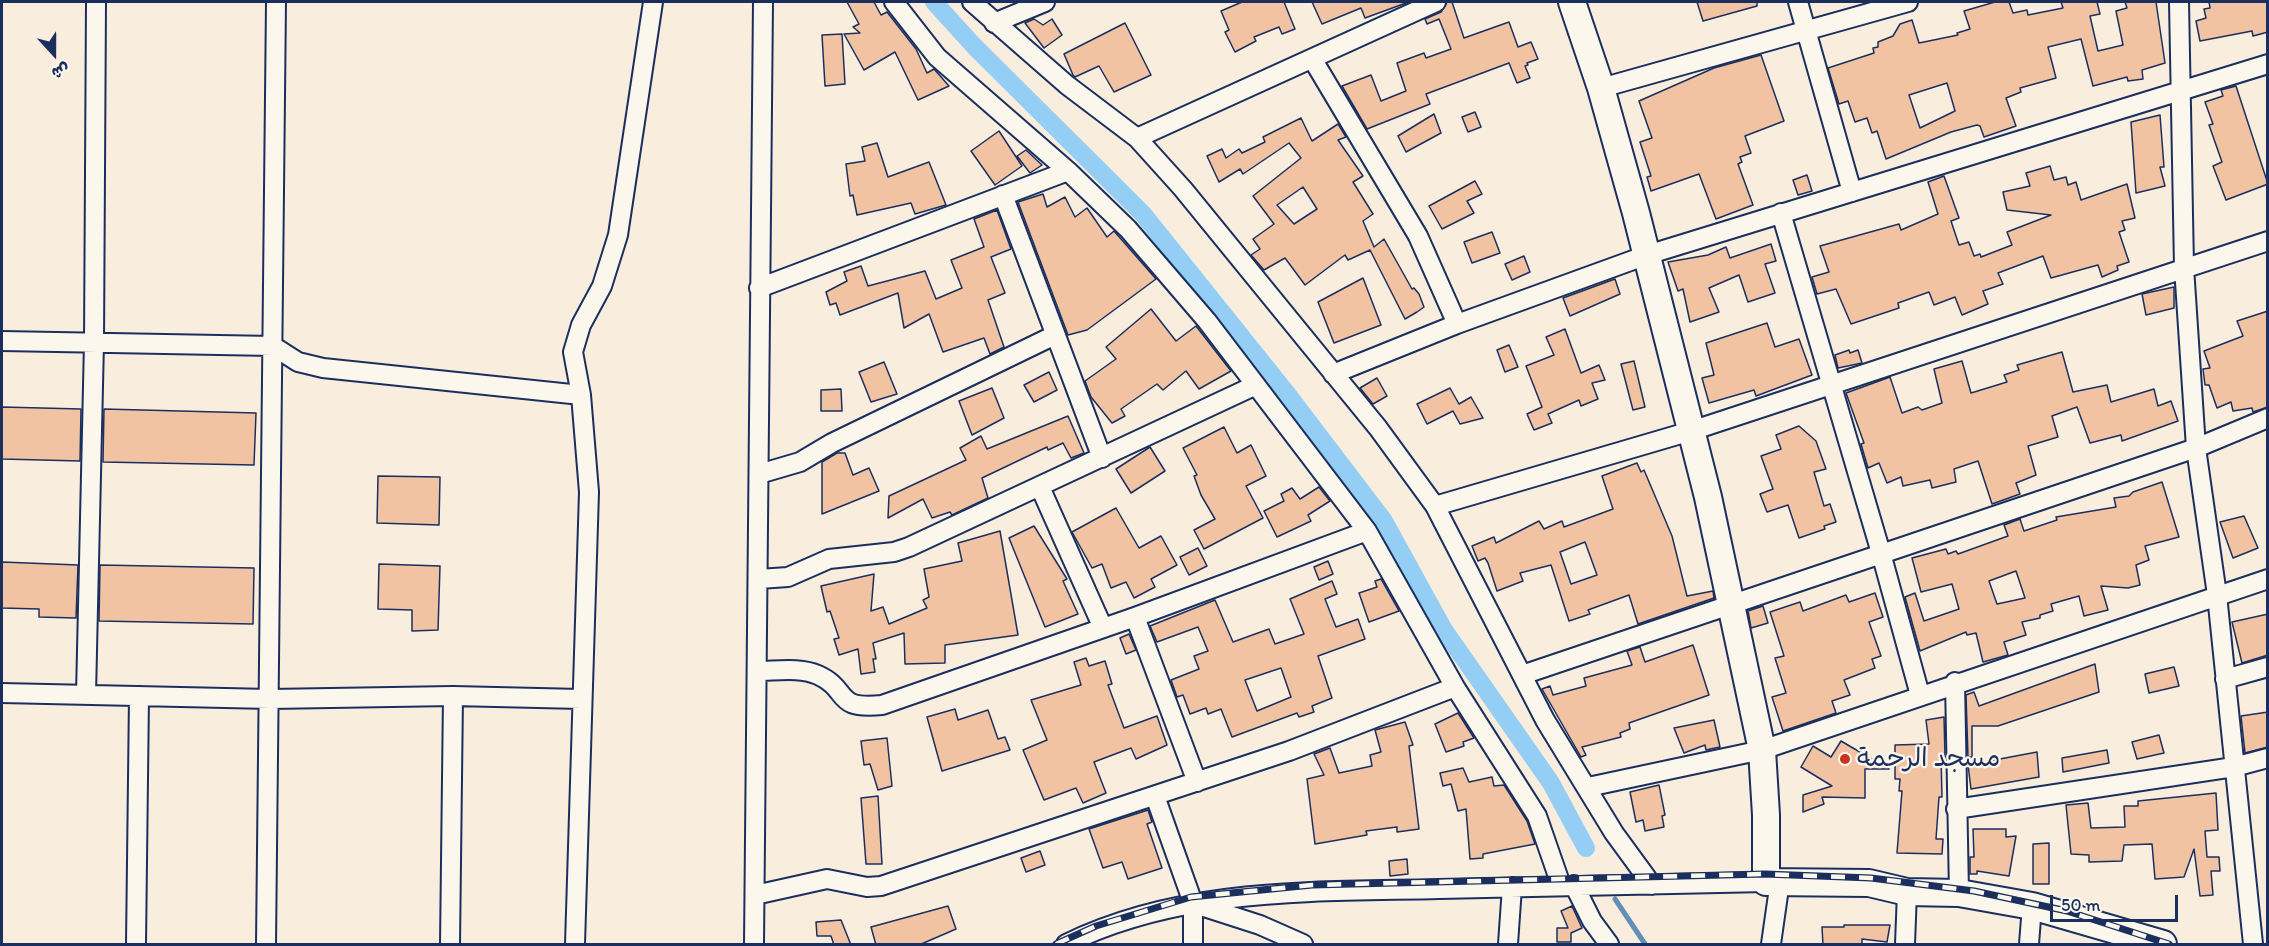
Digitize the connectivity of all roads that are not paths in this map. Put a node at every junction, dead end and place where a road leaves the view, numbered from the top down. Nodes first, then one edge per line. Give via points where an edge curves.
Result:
1 (96, 2) edge
2 (276, 2) edge
3 (652, 2) edge
4 (763, 2) edge
5 (894, 2) edge
6 (972, 2) edge
7 (1045, 2) edge
8 (1436, 2) edge
9 (1572, 2) edge
10 (1798, 2) edge
11 (1908, 2) edge
12 (2179, 2) edge
13 (994, 23) junction
14 (1805, 29) junction
15 (1313, 60) junction
16 (2268, 64) edge
17 (1601, 88) junction
18 (2182, 92) junction
19 (1137, 138) junction
20 (1068, 171) junction
21 (1852, 192) junction
22 (1004, 195) junction
23 (1780, 213) junction
24 (2268, 241) edge
25 (1647, 255) junction
26 (2184, 267) junction
27 (759, 288) junction
28 (1457, 324) junction
29 (1055, 335) junction
30 (2, 340) edge
31 (94, 342) junction
32 (273, 346) junction
33 (1333, 374) junction
34 (1831, 384) junction
35 (1256, 386) junction
36 (581, 395) junction
37 (2268, 418) edge
38 (1691, 431) junction
39 (2196, 447) junction
40 (1102, 458) junction
41 (759, 474) junction
42 (1040, 487) junction
43 (1436, 506) junction
44 (1367, 531) junction
45 (1881, 553) junction
46 (759, 579) junction
47 (2268, 579) edge
48 (2217, 595) junction
49 (1731, 603) junction
50 (1135, 617) junction
51 (1103, 628) junction
52 (2268, 667) edge
53 (757, 671) junction
54 (1522, 675) junction
55 (2225, 679) junction
56 (1955, 682) junction
57 (1455, 687) junction
58 (2, 693) edge
59 (86, 695) junction
60 (1920, 695) junction
61 (139, 696) junction
62 (453, 696) junction
63 (270, 699) junction
64 (581, 699) junction
65 (1762, 750) junction
66 (2268, 759) edge
67 (2234, 767) junction
68 (1197, 782) junction
69 (1588, 787) junction
70 (1155, 796) junction
71 (1956, 809) junction
72 (1773, 881) junction
73 (1568, 885) junction
74 (1652, 885) junction
75 (1512, 887) junction
76 (1907, 892) junction
77 (1959, 893) junction
78 (755, 895) junction
79 (1193, 903) junction
80 (2032, 906) junction
81 (2154, 942) edge
82 (136, 945) edge
83 (266, 945) edge
84 (450, 945) edge
85 (575, 945) edge
86 (754, 945) edge
87 (1066, 945) edge
88 (1193, 945) edge
89 (1302, 945) edge
90 (1508, 945) edge
91 (1609, 945) edge
92 (1772, 945) edge
93 (1905, 945) edge
94 (2029, 945) edge
95 (2253, 945) edge

1 - 31 street
2 - 32 street
3 - 36 street via 618,235 602,286 581,325 573,352
4 - 27 street
5 - 20 street via 937,57
6 - 13 street
7 - 13 street
8 - 15 street
9 - 17 street
10 - 14 street
11 - 14 street
12 - 18 street
13 - 19 street
14 - 17 street
14 - 21 street
15 - 19 street
15 - 28 street via 1418,236
16 - 18 street
17 - 25 street
18 - 21 street
18 - 26 street
19 - 33 street
20 - 22 street
20 - 35 street via 1128,229 1207,321
21 - 23 street
22 - 27 street
22 - 29 street
23 - 25 street
23 - 34 street
24 - 26 street
25 - 28 street
25 - 38 street
26 - 34 street
26 - 39 street
27 - 41 street
28 - 33 street
29 - 40 street
29 - 41 street via 800,462
30 - 31 street
31 - 32 street
31 - 59 street
32 - 36 street via 298,362 323,368
32 - 63 street
33 - 43 street
34 - 38 street
34 - 45 street
35 - 40 street
35 - 44 street
36 - 64 street via 589,492
37 - 39 street
38 - 43 street
38 - 49 street
39 - 45 street
39 - 48 street
40 - 42 street
41 - 46 street
42 - 46 street via 894,552 829,559 788,577
42 - 51 street
43 - 54 street
44 - 50 street
44 - 57 street
45 - 49 street
45 - 60 street
46 - 53 street
47 - 48 street
48 - 55 street
48 - 56 street
49 - 54 street
49 - 65 street
50 - 51 street
50 - 68 street
51 - 53 street via 882,705 860,707 844,700 819,675 802,670
52 - 55 street
53 - 78 street
54 - 69 street via 1545,720
55 - 67 street
56 - 60 street
56 - 71 street
57 - 68 street via 1289,752
57 - 73 street via 1537,816
58 - 59 street
59 - 61 street
60 - 65 street
61 - 63 street
61 - 82 street
62 - 63 street
62 - 64 street
62 - 84 street
63 - 83 street
64 - 85 street
65 - 69 street
65 - 72 street
66 - 67 street
67 - 71 street
67 - 95 street
68 - 70 street
69 - 74 street
70 - 78 street via 881,886 827,879
70 - 79 street
71 - 77 street
72 - 74 street
72 - 76 street via 1869,883
72 - 92 street
73 - 74 street
73 - 75 street
73 - 91 street
75 - 79 street via 1314,891
75 - 90 street
76 - 77 street
76 - 93 street
77 - 80 street
78 - 86 street
79 - 87 street via 1134,917
79 - 88 street
79 - 89 street via 1260,925
80 - 81 street
80 - 94 street

